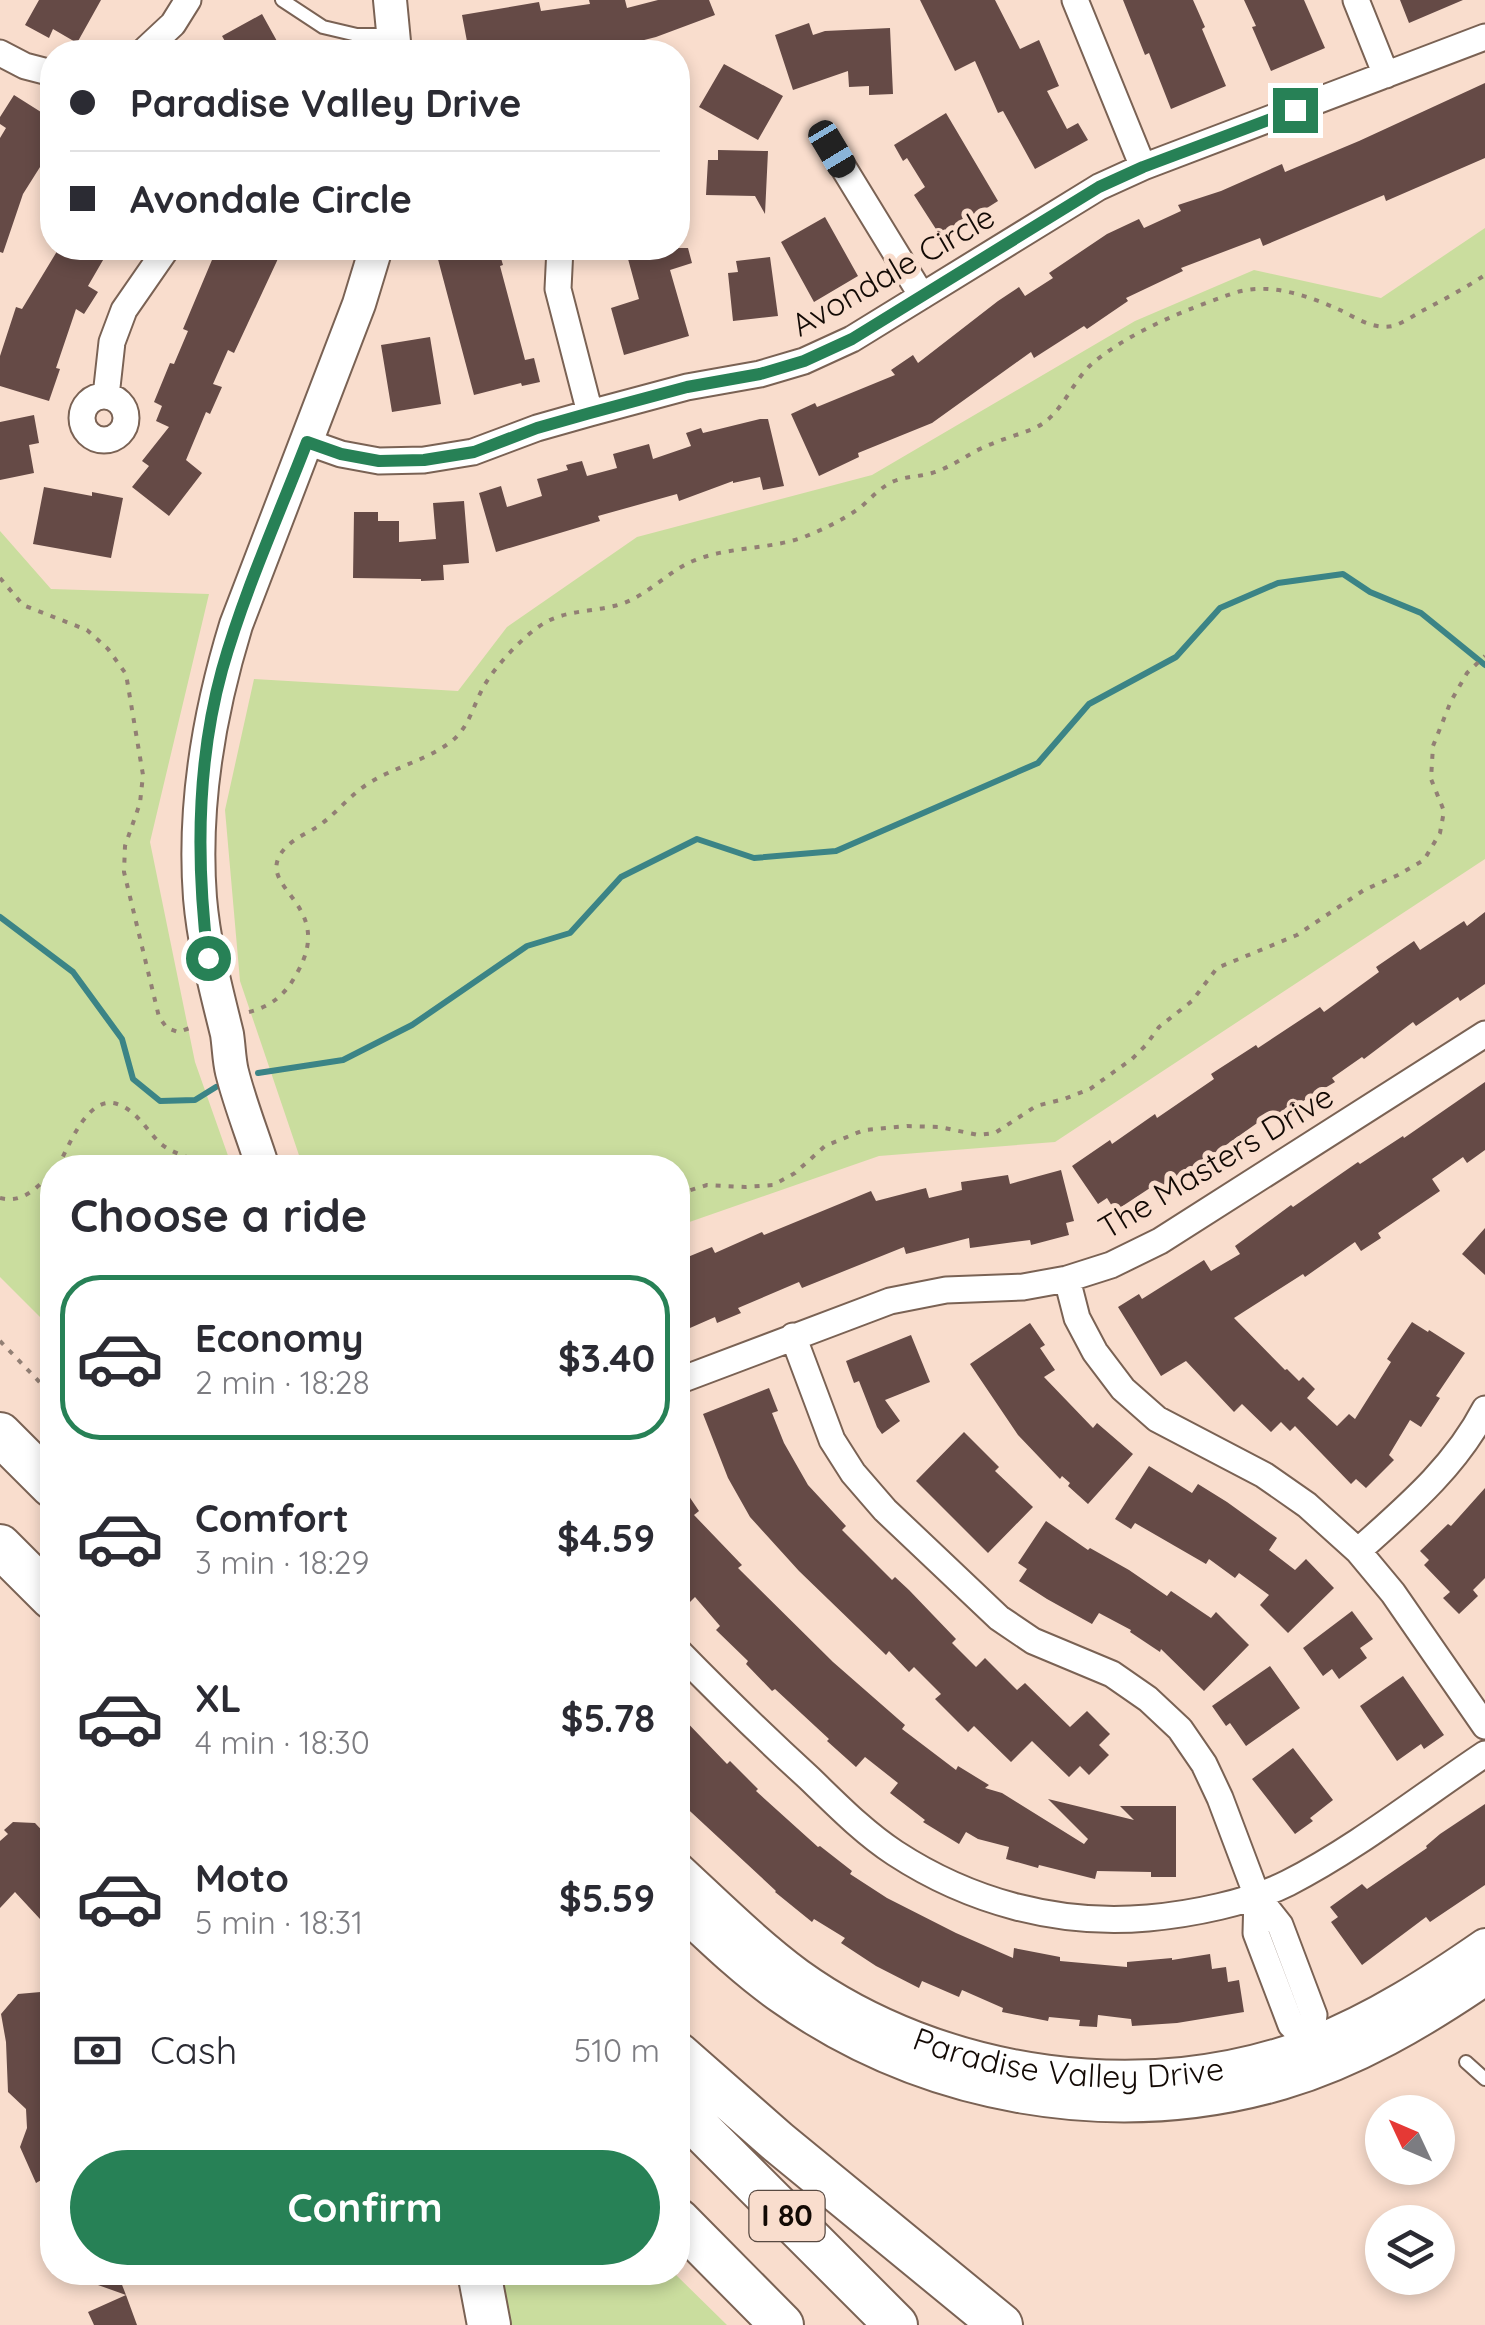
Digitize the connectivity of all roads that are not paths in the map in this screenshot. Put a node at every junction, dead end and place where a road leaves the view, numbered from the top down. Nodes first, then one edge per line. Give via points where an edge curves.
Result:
1 (188, 0) edge
2 (282, 0) edge
3 (390, 0) edge
4 (1074, 0) edge
5 (1356, 0) edge
6 (1485, 37) edge
7 (155, 40) edge
8 (378, 40) edge
9 (395, 40) edge
10 (1, 56) edge
11 (40, 70) edge
12 (1386, 75) junction
13 (832, 149) dead end
14 (1143, 167) junction
15 (159, 260) edge
16 (373, 260) edge
17 (559, 260) edge
18 (922, 296) junction
19 (106, 396) dead end
20 (590, 413) junction
21 (307, 442) junction
22 (224, 1024) junction
23 (1485, 1034) edge
24 (258, 1155) edge
25 (276, 1155) edge
26 (1068, 1279) junction
27 (793, 1336) junction
28 (690, 1375) edge
29 (1485, 1409) edge
30 (0, 1434) edge
31 (40, 1474) edge
32 (0, 1546) edge
33 (1358, 1551) junction
34 (40, 1586) edge
35 (690, 1664) edge
36 (1485, 1726) edge
37 (1485, 1754) edge
38 (690, 1880) edge
39 (1257, 1896) junction
40 (690, 1919) edge
41 (1485, 1945) edge
42 (1485, 1979) edge
43 (1315, 2057) junction
44 (1466, 2062) dead end
45 (690, 2065) edge
46 (1485, 2078) edge
47 (690, 2119) edge
48 (690, 2232) edge
49 (481, 2285) edge
50 (489, 2325) edge
51 (782, 2325) edge
52 (896, 2325) edge
53 (1001, 2325) edge

1 - 7 street
2 - 8 lane via 323,27
3 - 9 street
4 - 14 street
5 - 12 street
6 - 12 street, Avondale Circle
10 - 11 street
12 - 14 street, Avondale Circle
13 - 18 street
14 - 18 street, Avondale Circle
15 - 19 street via 124,310 112,342
16 - 21 street
17 - 20 street via 558,289
18 - 20 street, Avondale Circle via 804,361
20 - 21 street, Avondale Circle via 474,452 424,460 379,461
21 - 22 street via 236,625 208,743 198,837 200,898
22 - 24 street
22 - 25 street
23 - 26 street, The Masters Drive via 1160,1241
26 - 27 street, The Masters Drive via 890,1300
26 - 33 street via 1077,1318 1123,1389 1158,1419 1307,1505
27 - 28 street, The Masters Drive
27 - 39 street via 832,1440 886,1510 999,1618 1033,1641 1112,1674 1180,1729 1220,1798
29 - 33 street via 1444,1470
30 - 31 highway
32 - 34 highway
33 - 36 street
35 - 39 street via 859,1826 947,1882 1033,1913 1090,1919 1179,1915
37 - 39 street via 1330,1859
38 - 43 street, Paradise Valley Drive via 752,1938 845,2004 938,2046 999,2064 1152,2076
39 - 43 street via 1280,1925 1314,2015
40 - 43 street, Paradise Valley Drive via 746,1970 829,2028 922,2072 988,2091 1046,2102 1153,2105 1283,2082
41 - 43 street, Paradise Valley Drive
42 - 43 street, Paradise Valley Drive via 1376,2046
44 - 46 lane
45 - 53 highway
47 - 52 highway, I 80
48 - 51 highway, I 80
49 - 50 highway

